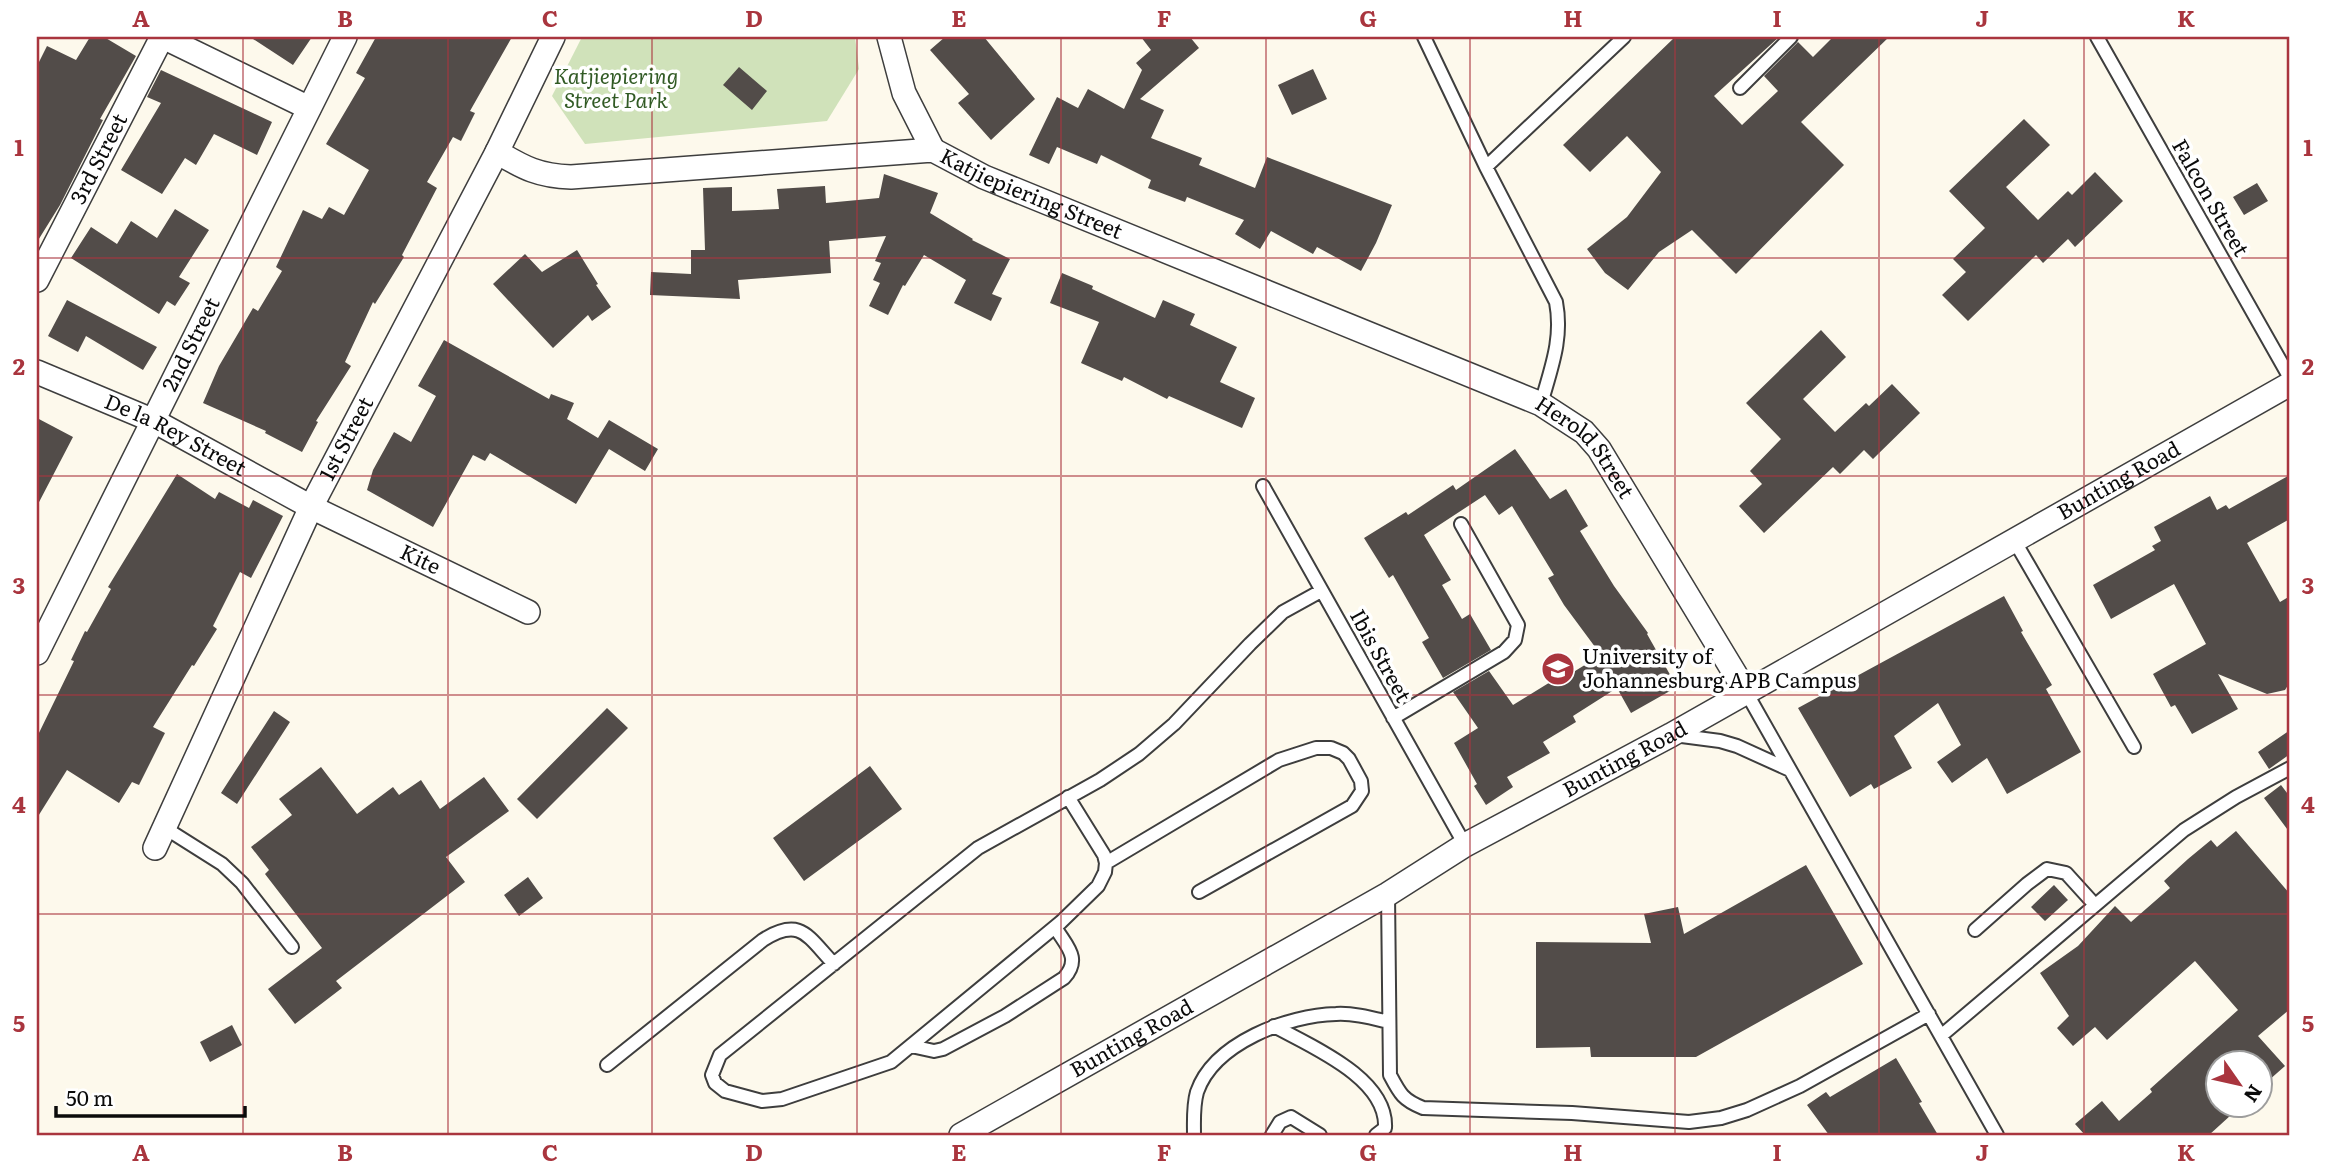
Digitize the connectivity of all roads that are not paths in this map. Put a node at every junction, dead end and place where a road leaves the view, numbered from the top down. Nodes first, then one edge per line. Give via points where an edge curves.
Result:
1 (162, 37) edge
2 (345, 37) edge
3 (553, 37) edge
4 (889, 37) edge
5 (1424, 37) edge
6 (1624, 37) edge
7 (1790, 37) edge
8 (2097, 37) edge
9 (1740, 88) dead end
10 (309, 108) junction
11 (933, 150) junction
12 (497, 152) junction
13 (1486, 167) junction
14 (37, 280) edge
15 (37, 372) edge
16 (2290, 377) edge
17 (2290, 384) edge
18 (1541, 404) junction
19 (153, 421) junction
20 (1263, 486) dead end
21 (311, 507) junction
22 (1461, 524) dead end
23 (2014, 540) junction
24 (1321, 591) junction
25 (528, 612) dead end
26 (37, 653) edge
27 (1746, 692) junction
28 (1393, 718) junction
29 (1671, 735) junction
30 (2134, 747) dead end
31 (1790, 770) junction
32 (2285, 770) edge
33 (2290, 785) edge
34 (1068, 797) junction
35 (160, 838) joint
36 (1465, 845) junction
37 (1106, 863) junction
38 (1199, 892) dead end
39 (1388, 894) junction
40 (2095, 905) junction
41 (1055, 927) junction
42 (1975, 930) dead end
43 (292, 947) dead end
44 (834, 964) junction
45 (1929, 1014) junction
46 (1389, 1022) junction
47 (1273, 1026) junction
48 (1942, 1035) junction
49 (911, 1046) junction
50 (607, 1065) dead end
51 (959, 1135) edge
52 (1194, 1135) edge
53 (1272, 1135) edge
54 (1320, 1135) edge
55 (1376, 1135) edge
56 (1997, 1135) edge

1 - 10 street
1 - 14 street, 3rd Street
2 - 10 street, 2nd Street
3 - 12 street, 1st Street
4 - 11 street via 904,93
5 - 13 lane, Herold Street
6 - 13 lane
7 - 9 lane
8 - 16 lane, Falcon Street
10 - 19 street, 2nd Street
11 - 12 street, Katjiepiering Street via 571,177 528,170
11 - 18 street, Katjiepiering Street via 984,177
12 - 21 street, 1st Street
13 - 18 lane, Herold Street via 1556,302 1560,323 1557,348
15 - 19 street, De la Rey Street
17 - 23 street, Bunting Road
18 - 27 street, Herold Street via 1584,432 1599,449
19 - 21 street, De la Rey Street
19 - 26 street, 2nd Street
20 - 24 lane, Ibis Street
21 - 25 street, Kite
21 - 35 street, 1st Street
22 - 28 lane via 1518,625 1515,640 1504,652
23 - 27 street, Bunting Road
23 - 30 lane
24 - 28 lane, Ibis Street
24 - 34 lane via 1283,612 1139,754
27 - 29 street, Bunting Road
27 - 31 lane
28 - 36 lane, Ibis Street
29 - 31 lane via 1737,746
29 - 36 street, Bunting Road
31 - 45 lane
32 - 33 lane
32 - 40 lane via 2184,830
34 - 37 lane
34 - 44 lane via 978,848
35 - 43 lane via 222,863
36 - 39 street, Bunting Road
37 - 38 lane via 1279,760 1315,748 1343,752 1361,781 1362,791 1352,806
37 - 41 lane via 1098,886
39 - 46 lane
39 - 51 street, Bunting Road
40 - 42 lane via 2066,873 2047,869
40 - 48 lane
41 - 49 lane
41 - 49 lane via 1073,957 1072,969 1064,978 943,1049
44 - 49 lane via 720,1055 712,1075 715,1083 725,1091 762,1101 782,1099 891,1062
44 - 50 lane via 804,933 794,928 779,930
45 - 46 lane via 1747,1110 1689,1122 1423,1108 1407,1102 1390,1075
45 - 48 lane
46 - 47 lane via 1339,1014
47 - 52 lane via 1233,1049 1204,1078 1197,1093
47 - 55 lane via 1339,1062 1371,1090 1386,1119 1385,1128
48 - 56 lane
53 - 54 lane via 1280,1122 1291,1117

